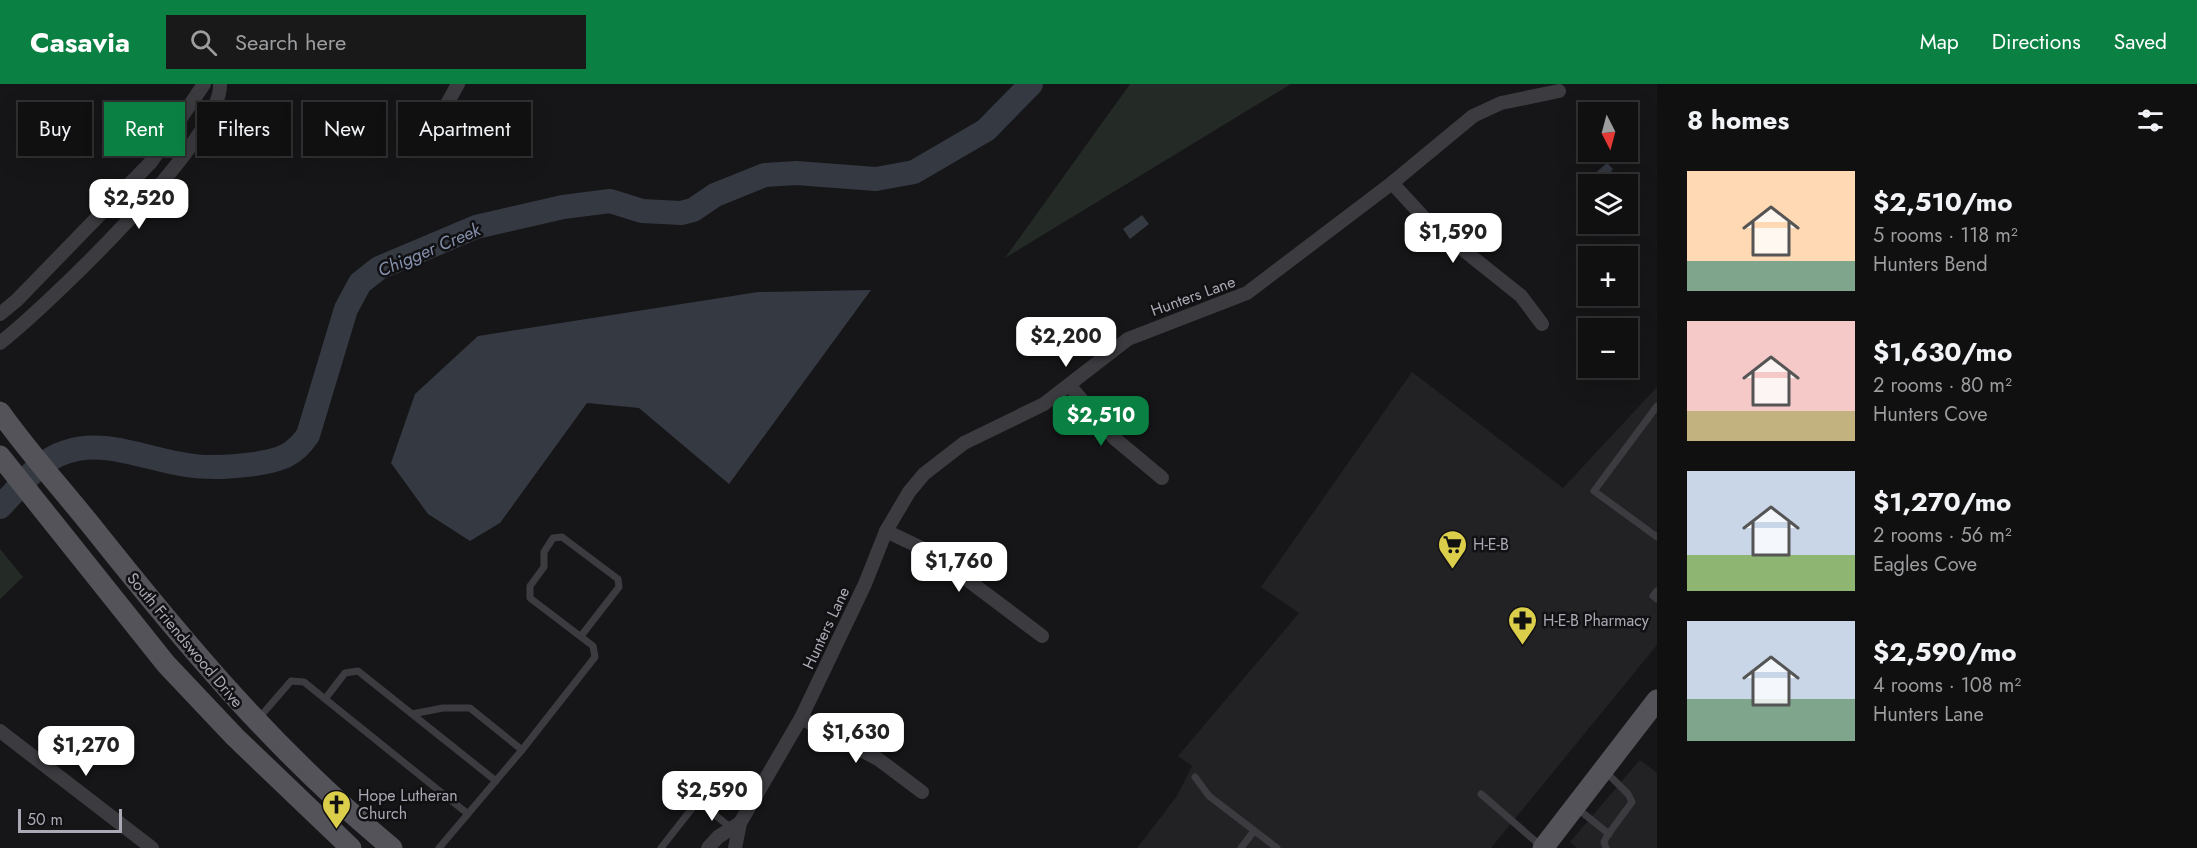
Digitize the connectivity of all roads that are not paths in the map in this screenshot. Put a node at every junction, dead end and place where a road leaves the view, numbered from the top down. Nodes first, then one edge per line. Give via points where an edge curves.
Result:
1 (204, 84) edge
2 (220, 84) edge
3 (458, 84) edge
4 (1559, 91) dead end
5 (448, 102) edge
6 (1392, 183) junction
7 (0, 314) edge
8 (1542, 324) dead end
9 (0, 343) edge
10 (1070, 386) junction
11 (1657, 406) edge
12 (2, 415) edge
13 (0, 456) edge
14 (1162, 478) dead end
15 (886, 531) junction
16 (1657, 537) edge
17 (1657, 591) edge
18 (1657, 599) edge
19 (581, 636) junction
20 (1042, 636) dead end
21 (325, 699) junction
22 (1657, 700) edge
23 (412, 714) junction
24 (801, 718) junction
25 (255, 722) junction
26 (0, 731) edge
27 (522, 750) junction
28 (1604, 770) junction
29 (1195, 777) dead end
30 (716, 778) dead end
31 (496, 781) junction
32 (922, 792) dead end
33 (1481, 794) dead end
34 (698, 801) junction
35 (1575, 807) junction
36 (468, 814) junction
37 (735, 825) junction
38 (1254, 831) junction
39 (1609, 834) junction
40 (152, 848) edge
41 (351, 848) edge
42 (392, 848) edge
43 (439, 848) edge
44 (661, 848) edge
45 (708, 848) edge
46 (735, 848) edge
47 (1241, 848) edge
48 (1277, 848) edge
49 (1543, 848) edge
50 (1606, 848) edge

1 - 7 street via 151,162
2 - 9 street via 220,93 197,139 168,177 30,320
3 - 5 street
4 - 6 street, Hunters Lane via 1501,103 1473,116
6 - 8 street via 1426,219 1521,296
6 - 10 street, Hunters Lane via 1247,293 1128,339
10 - 14 street via 1114,438
10 - 15 street, Hunters Lane via 942,458 909,492
11 - 16 lane via 1594,491
12 - 25 main road, South Friendswood Drive via 170,625
13 - 41 main road, South Friendswood Drive via 194,695
15 - 20 street via 932,553
15 - 24 street, Hunters Lane
17 - 18 lane via 1653,596
19 - 19 lane via 530,598 530,586 544,567 544,552 553,538 562,537 618,579 619,586
19 - 27 lane via 593,646 595,657
21 - 23 lane via 345,673 358,671
21 - 25 lane via 304,682 291,681
21 - 36 lane
22 - 28 main road
23 - 27 lane via 470,708
23 - 31 lane
24 - 32 street via 878,759
24 - 37 street, Hunters Lane
25 - 42 main road, South Friendswood Drive
26 - 40 street
27 - 31 lane
28 - 35 main road
28 - 39 lane via 1629,794 1632,802
29 - 38 lane via 1209,796
30 - 34 lane
31 - 36 lane
33 - 49 lane
34 - 37 lane
34 - 44 lane
35 - 39 lane
35 - 49 main road
36 - 43 lane
37 - 45 street, Hunters Lane
37 - 46 street, Hunters Lane
38 - 47 lane
38 - 48 lane
39 - 50 lane via 1604,842

